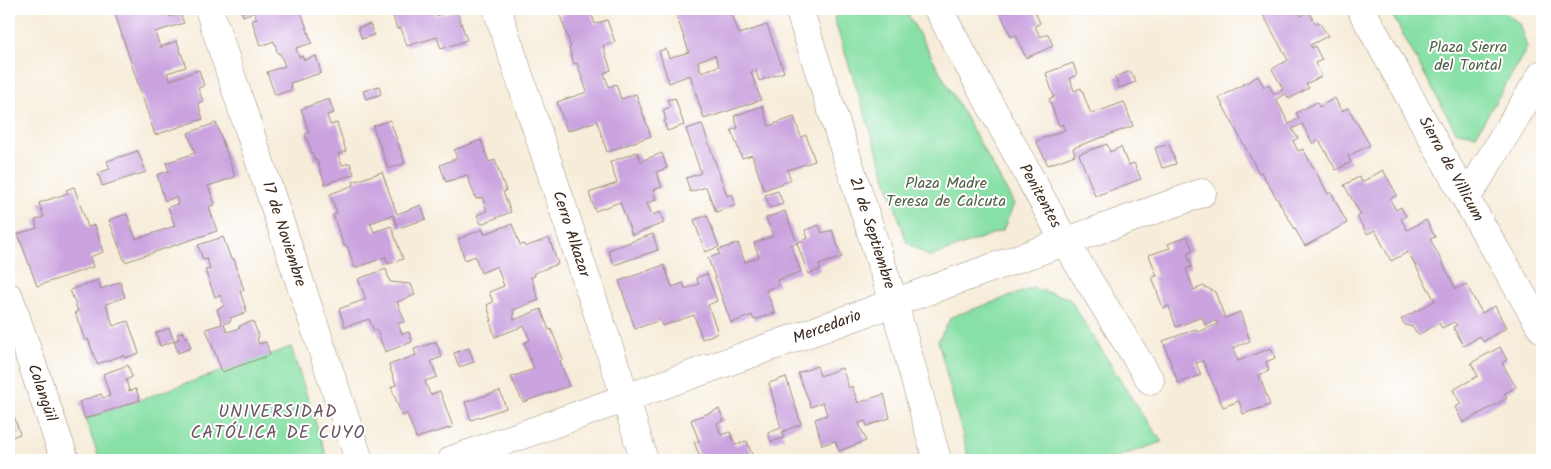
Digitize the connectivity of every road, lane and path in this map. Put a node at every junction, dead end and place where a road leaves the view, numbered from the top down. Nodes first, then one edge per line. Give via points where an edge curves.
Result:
1 (209, 9) edge
2 (497, 9) edge
3 (798, 9) edge
4 (938, 9) edge
5 (1361, 9) edge
6 (1542, 74) edge
7 (1202, 193) dead end
8 (1466, 199) junction
9 (1065, 242) junction
10 (9, 298) edge
11 (894, 303) junction
12 (1542, 329) edge
13 (1150, 380) dead end
14 (626, 399) junction
15 (66, 460) edge
16 (359, 460) edge
17 (452, 460) edge
18 (644, 460) edge
19 (937, 460) edge

1 - 16 street, 17 de Noviembre
2 - 14 street, Cerro Alkazar
3 - 11 street, 21 de Septiembre
4 - 9 street, Penitentes
5 - 8 street, Sierra de Villicum
6 - 8 street
7 - 9 street, Mercedario
8 - 12 street, Sierra de Villicum
9 - 11 street, Mercedario
9 - 13 street, Penitentes
10 - 15 street, Colangüil
11 - 14 street, Mercedario
11 - 19 street, 21 de Septiembre
14 - 17 street, Mercedario
14 - 18 street, Cerro Alkazar

